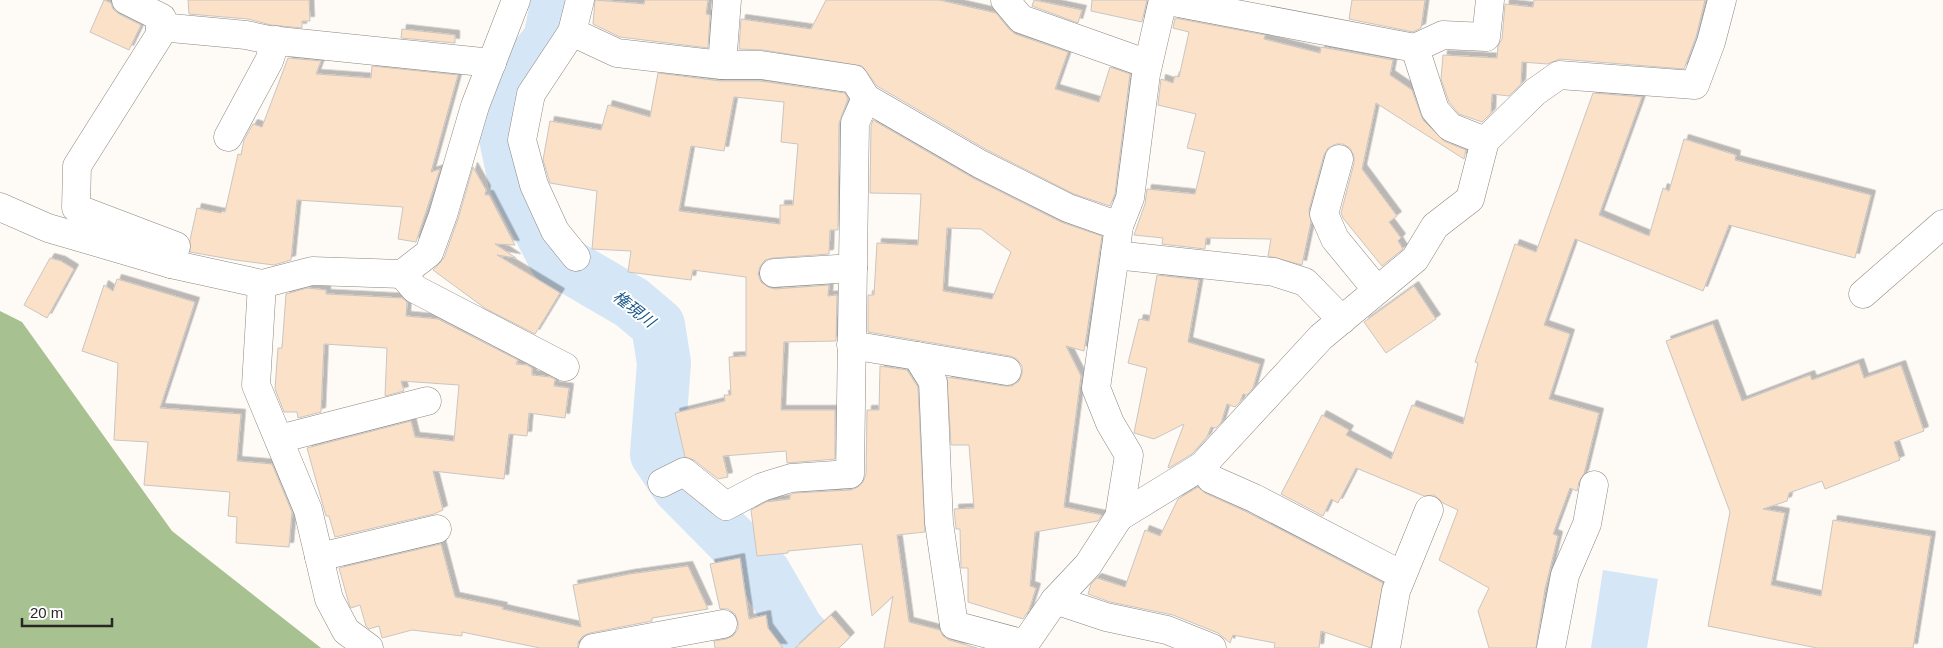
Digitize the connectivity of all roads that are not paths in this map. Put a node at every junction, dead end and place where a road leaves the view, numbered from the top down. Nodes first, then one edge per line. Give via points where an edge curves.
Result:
1 (516, 0) edge
2 (580, 0) edge
3 (727, 0) edge
4 (1005, 0) edge
5 (1163, 0) edge
6 (1490, 0) edge
7 (1722, 0) edge
8 (139, 2) edge
9 (160, 27) junction
10 (572, 32) junction
11 (276, 40) junction
12 (1415, 48) junction
13 (492, 63) junction
14 (1148, 64) junction
15 (722, 65) junction
16 (866, 98) junction
17 (228, 137) dead end
18 (1484, 141) junction
19 (1340, 159) dead end
20 (0, 207) edge
21 (1943, 224) edge
22 (1118, 226) junction
23 (1114, 255) junction
24 (576, 257) dead end
25 (171, 264) junction
26 (853, 268) junction
27 (774, 273) dead end
28 (402, 274) junction
29 (262, 284) junction
30 (1377, 290) junction
31 (1862, 294) dead end
32 (1342, 320) junction
33 (851, 345) junction
34 (917, 356) junction
35 (565, 367) dead end
36 (1007, 370) dead end
37 (427, 401) dead end
38 (279, 439) junction
39 (1202, 466) junction
40 (673, 478) dead end
41 (1594, 485) dead end
42 (1429, 510) dead end
43 (1119, 516) junction
44 (437, 529) dead end
45 (319, 557) junction
46 (1402, 574) junction
47 (1055, 600) junction
48 (723, 624) dead end
49 (1024, 646) edge
50 (369, 648) edge
51 (594, 648) edge
52 (1212, 648) edge
53 (1386, 648) edge
54 (1551, 648) edge

1 - 13 street
2 - 10 street
3 - 15 street
4 - 14 street via 1021,20
5 - 12 street
5 - 14 street
6 - 12 street via 1486,38 1443,35
7 - 18 street via 1695,85 1559,74 1535,92
8 - 9 street via 162,18
9 - 11 street
9 - 25 street via 159,36 77,166 76,208 176,246
10 - 15 street via 617,53
10 - 24 street via 531,94 522,140 534,186 555,231
11 - 13 street
11 - 17 street via 269,61
12 - 18 street via 1435,110 1450,127
13 - 28 street via 475,106 429,253
14 - 22 street via 1130,198
15 - 16 street via 761,65 854,79
16 - 22 street via 980,164 1068,208
16 - 26 street via 855,123
18 - 30 street via 1470,199 1435,226 1415,259
19 - 30 street via 1324,214 1335,239
20 - 25 street via 48,228
21 - 31 street
22 - 23 street
23 - 32 street via 1274,272 1305,282
23 - 43 street via 1096,388 1129,455
25 - 29 street
26 - 27 street
26 - 33 street
28 - 29 street via 312,271
28 - 35 street via 415,289
29 - 38 street via 256,385
30 - 32 street
32 - 39 street via 1321,337
33 - 34 street
33 - 40 street via 850,474 791,478 762,487 726,506
34 - 36 street
34 - 49 street via 933,382 939,523 954,625
37 - 38 street
38 - 45 street via 308,510
39 - 43 street
39 - 46 street via 1211,479
41 - 54 street via 1588,524 1565,575
42 - 46 street
43 - 47 street via 1088,565
44 - 45 street
45 - 50 street via 329,599 346,631
46 - 53 street
47 - 49 street
47 - 52 street via 1106,617 1167,630
48 - 51 street

